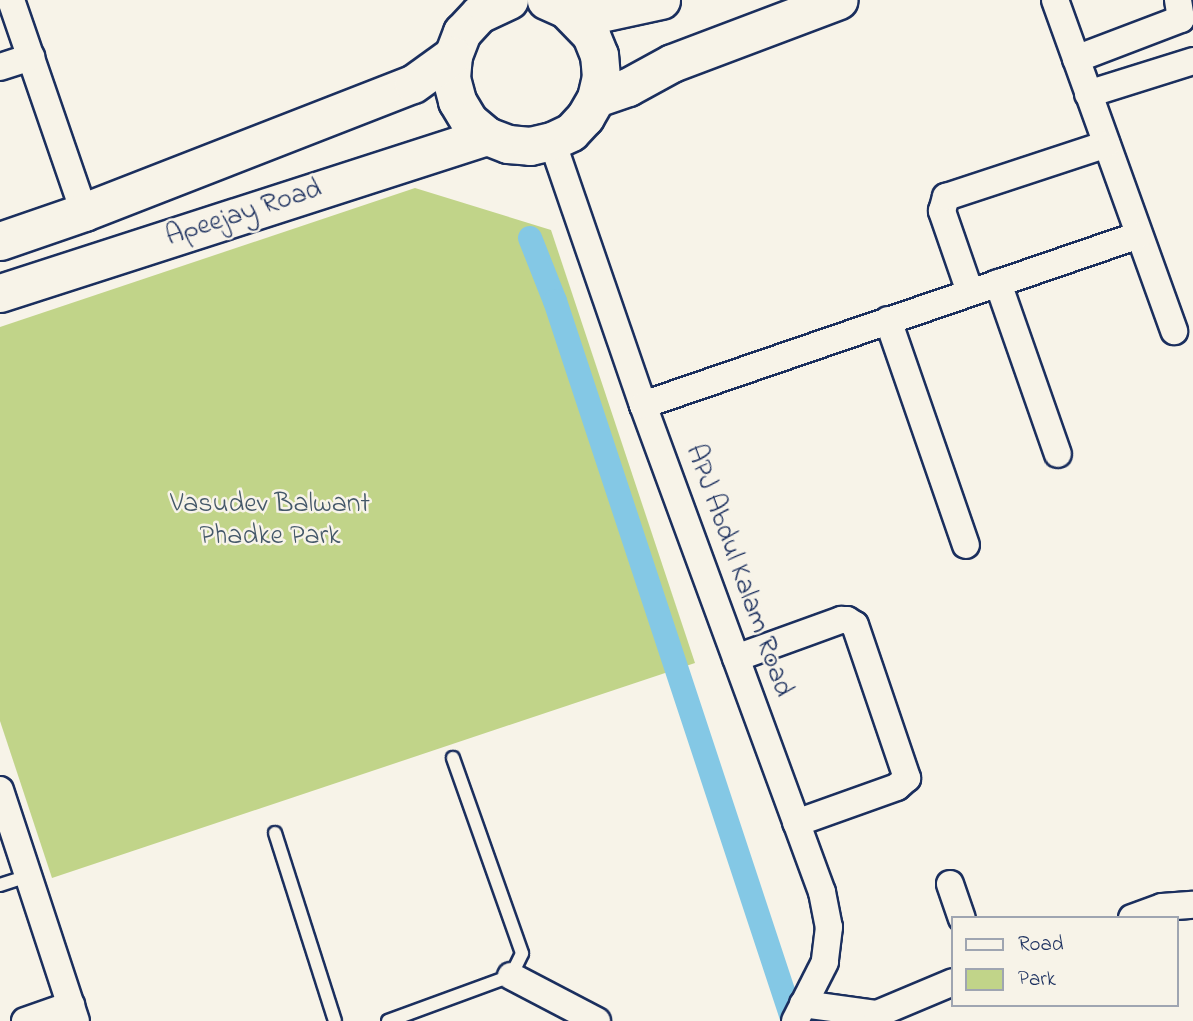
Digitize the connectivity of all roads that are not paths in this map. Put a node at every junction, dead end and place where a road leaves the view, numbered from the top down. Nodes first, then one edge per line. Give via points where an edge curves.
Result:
1 (11, 0) edge
2 (546, 0) edge
3 (661, 0) edge
4 (839, 0) edge
5 (1055, 0) edge
6 (1178, 0) edge
7 (487, 5) edge
8 (578, 18) junction
9 (28, 50) junction
10 (0, 51) edge
11 (453, 55) junction
12 (1076, 59) junction
13 (1193, 61) edge
14 (0, 67) edge
15 (1088, 94) junction
16 (596, 98) junction
17 (487, 136) junction
18 (552, 141) junction
19 (1107, 144) junction
20 (84, 212) junction
21 (1139, 235) junction
22 (0, 241) edge
23 (998, 283) junction
24 (970, 292) junction
25 (0, 293) edge
26 (888, 320) junction
27 (1174, 331) dead end
28 (643, 405) junction
29 (1058, 454) dead end
30 (966, 545) dead end
31 (736, 658) junction
32 (453, 758) dead end
33 (0, 790) edge
34 (796, 823) junction
35 (275, 834) dead end
36 (27, 876) junction
37 (950, 884) dead end
38 (0, 885) edge
39 (1193, 905) edge
40 (961, 916) edge
41 (1138, 916) edge
42 (511, 976) junction
43 (951, 983) edge
44 (74, 1013) edge
45 (798, 1014) edge
46 (25, 1021) edge
47 (335, 1021) edge
48 (388, 1021) edge
49 (597, 1021) edge

1 - 9 street
2 - 8 main road
3 - 8 main road
4 - 16 main road via 672,63
5 - 12 street
6 - 12 street via 1181,19
7 - 11 main road via 462,32
8 - 16 main road via 599,55 601,77
9 - 10 street
9 - 14 street
9 - 20 street
11 - 17 main road via 451,79 457,101 469,121
11 - 20 main road, Apeejay Road via 413,85
12 - 15 street
13 - 15 street
15 - 19 street
16 - 18 main road via 571,132
17 - 18 main road via 530,146
17 - 25 main road, Apeejay Road
18 - 28 street, APJ Abdul Kalam Road
19 - 21 street
19 - 24 street via 951,194 942,201
20 - 22 main road, Apeejay Road
21 - 23 street
21 - 27 street
23 - 24 street
23 - 29 street
24 - 26 street
26 - 28 street
26 - 30 street
28 - 31 street, APJ Abdul Kalam Road
31 - 34 street, APJ Abdul Kalam Road
31 - 34 street via 841,620 855,625 907,778 897,787
32 - 42 lane via 522,953
33 - 36 street
34 - 45 street, APJ Abdul Kalam Road via 822,892 829,927 825,962
35 - 47 lane
36 - 38 lane
36 - 44 street
37 - 40 street
39 - 41 street
42 - 48 lane
42 - 49 street
43 - 45 street via 877,1014
44 - 46 street

